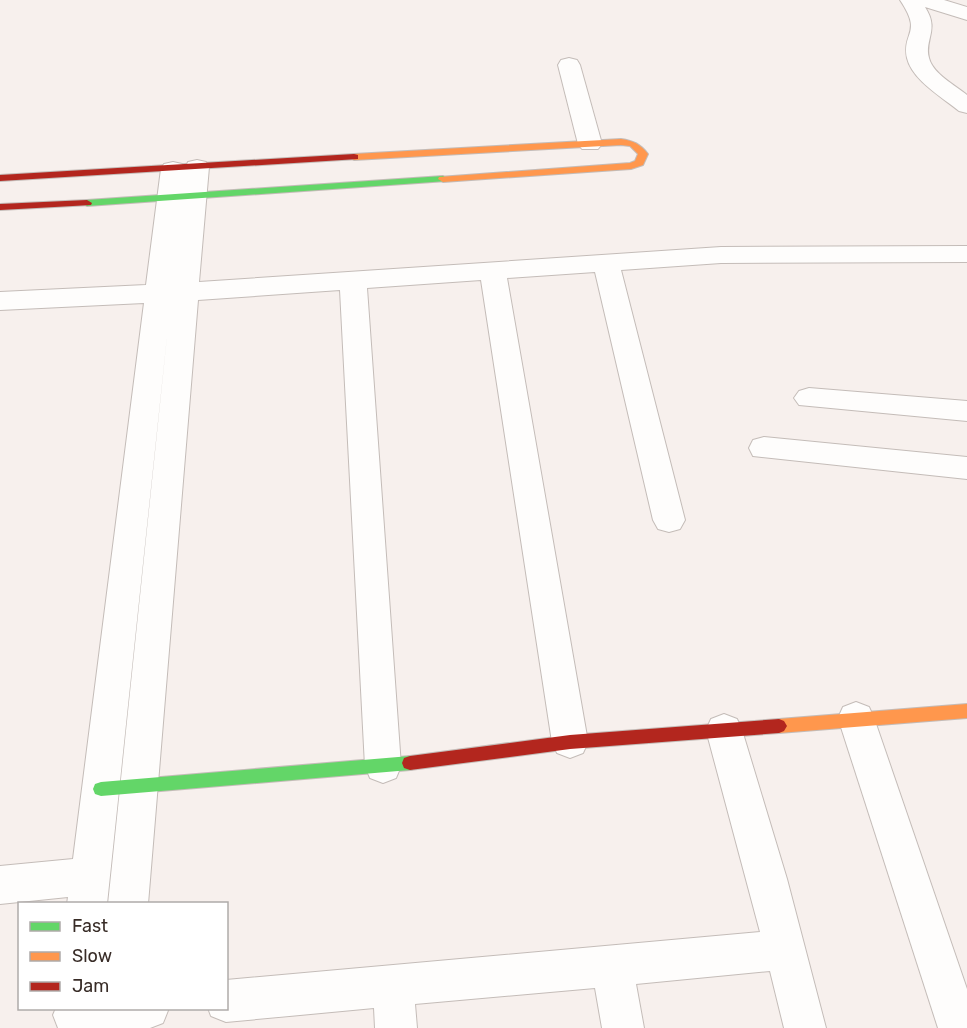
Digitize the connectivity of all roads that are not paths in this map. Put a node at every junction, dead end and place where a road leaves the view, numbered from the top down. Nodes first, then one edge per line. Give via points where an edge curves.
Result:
1 (910, 0) edge
2 (923, 0) edge
3 (967, 14) edge
4 (569, 65) dead end
5 (967, 106) edge
6 (590, 144) junction
7 (0, 178) edge
8 (184, 183) junction
9 (0, 207) edge
10 (967, 254) edge
11 (606, 264) junction
12 (493, 272) junction
13 (353, 281) junction
14 (172, 293) junction
15 (0, 301) edge
16 (809, 398) dead end
17 (967, 411) edge
18 (764, 448) dead end
19 (967, 468) edge
20 (669, 520) dead end
21 (967, 711) edge
22 (856, 718) junction
23 (724, 730) junction
24 (570, 742) junction
25 (383, 766) junction
26 (139, 786) junction
27 (101, 789) junction
28 (0, 885) edge
29 (89, 890) edge
30 (128, 902) edge
31 (783, 950) junction
32 (612, 966) junction
33 (393, 986) junction
34 (228, 1002) edge
35 (125, 1014) edge
36 (74, 1017) edge
37 (396, 1028) edge
38 (623, 1028) edge
39 (805, 1028) edge
40 (959, 1028) edge

1 - 5 street via 925,28 918,58 928,75
2 - 3 street
4 - 6 street
6 - 8 street
6 - 8 street via 633,144 643,158 631,166
7 - 8 street
8 - 9 street
8 - 14 street
10 - 11 street via 829,252
11 - 12 street
11 - 20 street
12 - 13 street
12 - 24 street
13 - 14 street
13 - 25 street
14 - 15 street
14 - 26 street
14 - 27 street
16 - 17 street
18 - 19 street
21 - 22 street
22 - 23 street
22 - 40 street
23 - 24 street
23 - 31 street
24 - 25 street
25 - 26 street
26 - 27 street
26 - 30 street
27 - 29 street
28 - 29 street
31 - 32 street
31 - 39 street
32 - 33 street
32 - 38 street
33 - 34 street
33 - 37 street
35 - 36 street

